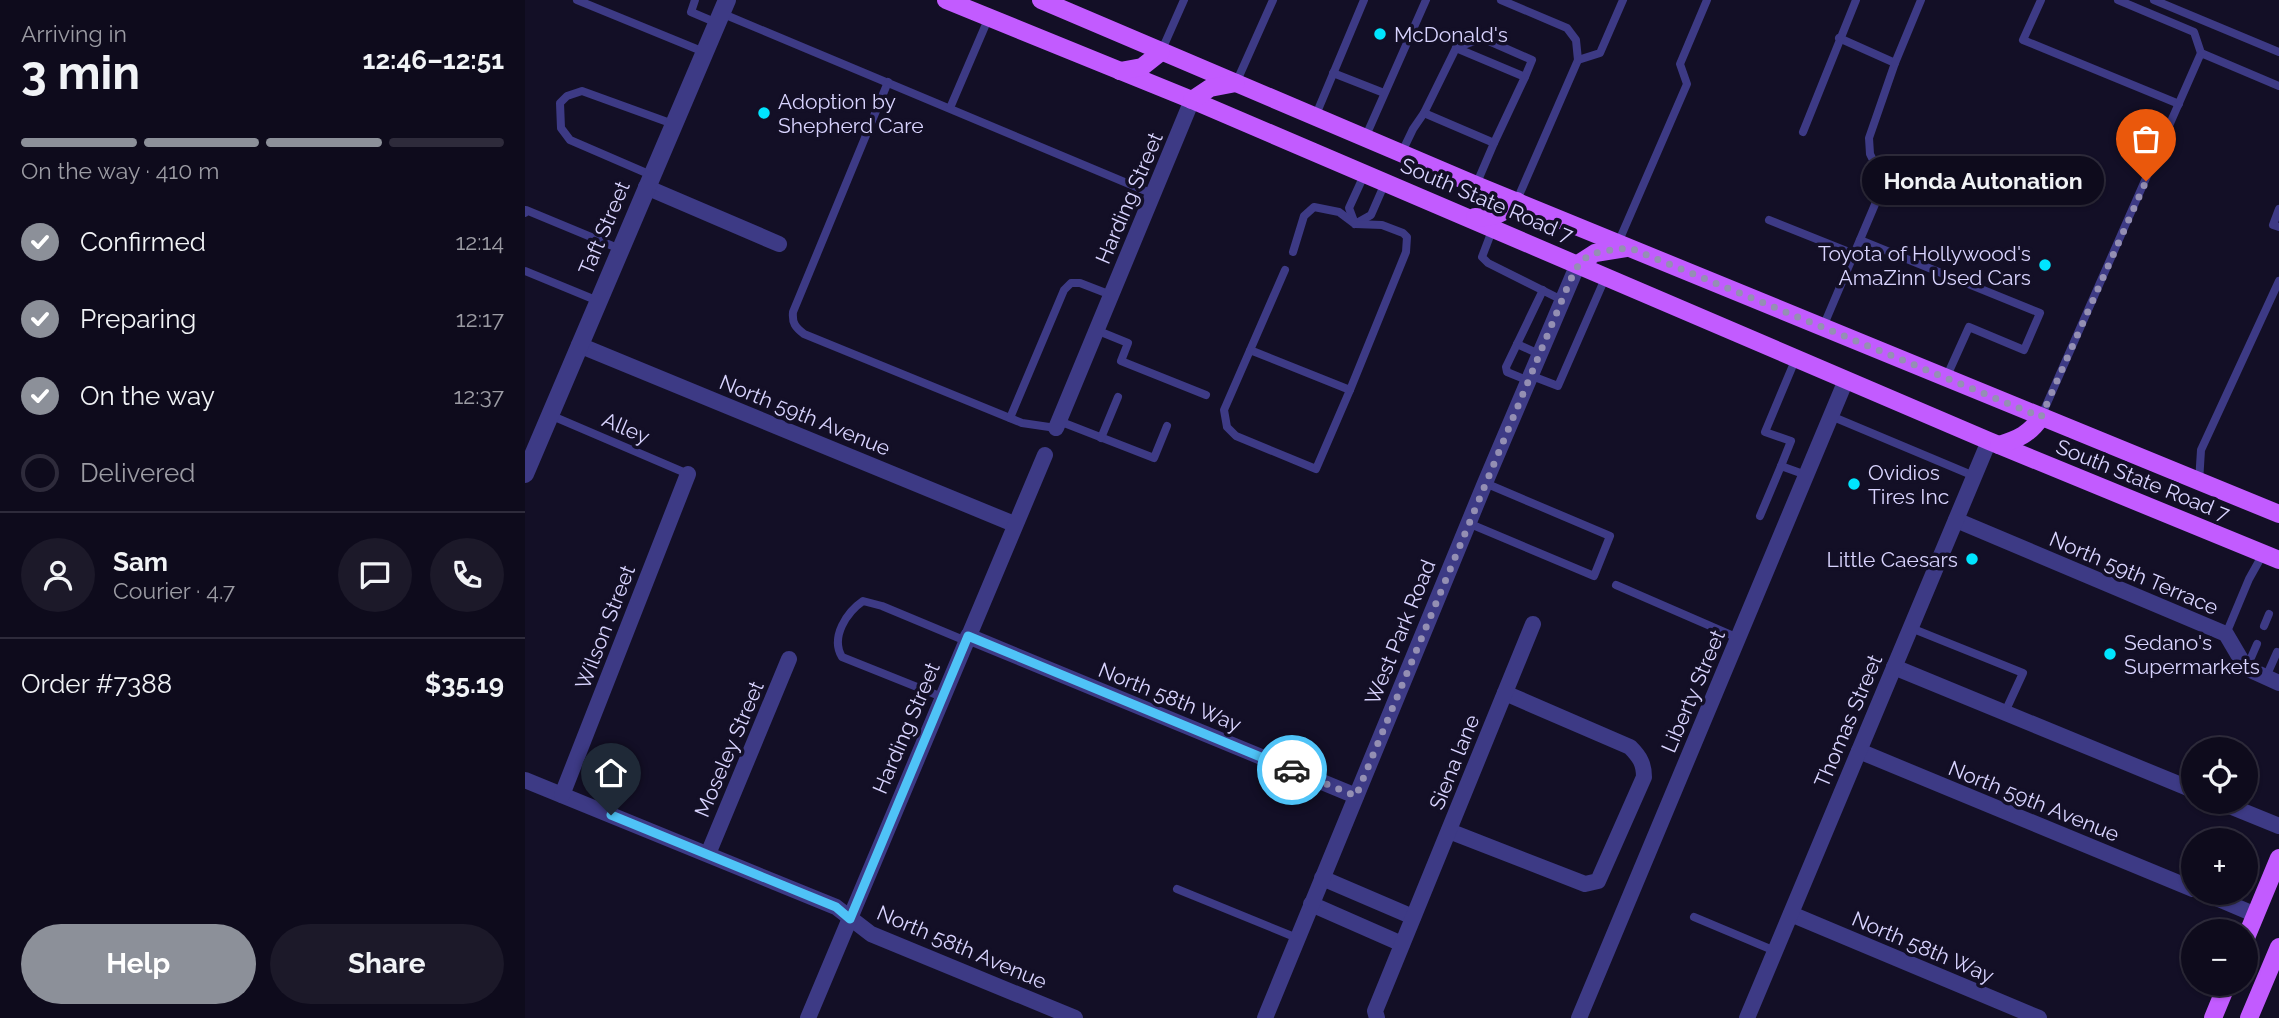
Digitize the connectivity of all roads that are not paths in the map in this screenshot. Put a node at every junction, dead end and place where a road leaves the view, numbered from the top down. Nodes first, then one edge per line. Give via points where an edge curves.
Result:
1 (577, 0) edge
2 (695, 0) edge
3 (946, 0) edge
4 (1041, 0) edge
5 (1184, 0) edge
6 (1273, 0) edge
7 (1364, 0) edge
8 (1426, 0) edge
9 (1501, 0) edge
10 (1623, 0) edge
11 (1707, 0) edge
12 (1856, 0) edge
13 (1921, 0) edge
14 (2041, 0) edge
15 (2118, 0) edge
16 (2154, 0) edge
17 (722, 12) edge
18 (989, 17) junction
19 (1839, 38) junction
20 (1456, 48) junction
21 (705, 52) junction
22 (1161, 52) junction
23 (2279, 52) edge
24 (2201, 53) junction
25 (1578, 60) junction
26 (1895, 63) junction
27 (1120, 71) junction
28 (1333, 73) junction
29 (1525, 77) junction
30 (888, 82) junction
31 (1236, 83) junction
32 (2279, 86) edge
33 (1384, 93) junction
34 (1192, 100) junction
35 (2179, 104) junction
36 (950, 108) junction
37 (1424, 113) junction
38 (1315, 117) junction
39 (673, 124) junction
40 (1803, 132) dead end
41 (1365, 138) junction
42 (1494, 143) junction
43 (1401, 154) junction
44 (1365, 173) junction
45 (649, 181) junction
46 (1385, 182) junction
47 (1476, 184) junction
48 (1153, 194) junction
49 (1517, 201) junction
50 (2279, 209) edge
51 (525, 214) edge
52 (1468, 217) junction
53 (1769, 220) dead end
54 (1355, 224) junction
55 (2279, 227) edge
56 (1493, 228) junction
57 (1860, 240) junction
58 (779, 244) dead end
59 (1624, 245) junction
60 (620, 249) junction
61 (1293, 252) dead end
62 (1854, 254) junction
63 (1578, 264) junction
64 (1285, 270) dead end
65 (525, 271) edge
66 (1606, 276) junction
67 (2279, 281) edge
68 (1543, 290) junction
69 (1111, 295) junction
70 (1562, 300) junction
71 (598, 301) junction
72 (1823, 327) junction
73 (1097, 330) junction
74 (1517, 344) junction
75 (579, 345) junction
76 (1250, 350) junction
77 (1541, 355) junction
78 (1796, 358) junction
79 (1946, 378) junction
80 (1530, 379) junction
81 (1846, 380) junction
82 (1350, 390) junction
83 (1206, 395) dead end
84 (1118, 397) dead end
85 (550, 415) junction
86 (1831, 416) junction
87 (2041, 417) junction
88 (1010, 418) junction
89 (1058, 424) junction
90 (1167, 426) dead end
91 (1101, 438) junction
92 (1994, 443) junction
93 (1045, 455) dead end
94 (1781, 466) junction
95 (525, 474) edge
96 (688, 474) joint
97 (1806, 475) junction
98 (1974, 476) junction
99 (2199, 482) junction
100 (1485, 483) junction
101 (2279, 514) edge
102 (1760, 516) dead end
103 (1956, 520) junction
104 (1468, 523) junction
105 (1014, 524) junction
106 (2271, 557) edge
107 (1616, 585) dead end
108 (2269, 614) dead end
109 (1533, 624) dead end
110 (2264, 626) dead end
111 (1911, 628) junction
112 (2226, 634) junction
113 (967, 638) junction
114 (1738, 638) junction
115 (2257, 644) dead end
116 (2277, 652) dead end
117 (789, 659) dead end
118 (1894, 667) junction
119 (2246, 668) junction
120 (2273, 680) edge
121 (1504, 694) junction
122 (942, 697) junction
123 (2005, 712) junction
124 (1859, 751) junction
125 (525, 780) edge
126 (2181, 785) edge
127 (562, 795) junction
128 (1356, 796) junction
129 (2250, 814) edge
130 (2279, 826) edge
131 (1449, 831) junction
132 (708, 854) junction
133 (2279, 858) edge
134 (1322, 878) junction
135 (2181, 884) edge
136 (1177, 889) dead end
137 (1311, 904) junction
138 (2233, 905) edge
139 (1791, 914) junction
140 (2256, 915) junction
141 (1413, 917) junction
142 (1693, 917) dead end
143 (850, 919) junction
144 (2254, 919) edge
145 (1297, 938) junction
146 (1402, 944) junction
147 (2279, 947) edge
148 (1775, 951) junction
149 (2222, 996) edge
150 (808, 1018) edge
151 (1075, 1018) edge
152 (1265, 1018) edge
153 (1377, 1018) edge
154 (1579, 1018) edge
155 (1747, 1018) edge
156 (2039, 1018) edge
157 (2213, 1018) edge
158 (2249, 1018) edge

1 - 21 lane
2 - 17 lane via 691,12
3 - 18 main road, South State Road 7
4 - 22 main road, South State Road 7
5 - 22 lane
6 - 31 lane
7 - 28 lane
8 - 33 lane
9 - 25 lane via 1566,27 1576,40
10 - 25 lane via 1600,53
11 - 59 lane via 1680,64 1686,84
12 - 19 lane
13 - 26 lane
14 - 35 lane via 2023,40
15 - 24 lane via 2194,32
16 - 23 lane
17 - 21 street, Taft Street
17 - 30 lane
18 - 27 main road, South State Road 7
18 - 36 lane
19 - 26 lane
19 - 40 lane
20 - 29 lane
20 - 29 lane via 1482,38 1532,60
20 - 37 lane
21 - 39 street, Taft Street
22 - 27 main road via 1142,66
22 - 31 main road, South State Road 7
24 - 32 lane
24 - 35 lane
25 - 49 lane
26 - 57 lane via 1870,138 1870,154 1880,174 1876,202
27 - 34 main road, South State Road 7
28 - 33 lane
28 - 38 lane
29 - 42 lane
30 - 36 lane
30 - 88 lane via 792,320 804,334
31 - 34 main road via 1210,88
31 - 38 main road, South State Road 7
33 - 41 lane
34 - 44 main road, South State Road 7
34 - 48 street, Harding Street
35 - 87 lane
36 - 48 lane
37 - 42 lane
37 - 43 lane
38 - 41 main road, South State Road 7
39 - 45 street, Taft Street
39 - 45 lane via 582,91 559,103 561,128 570,140
41 - 43 main road, South State Road 7
42 - 47 lane
43 - 47 main road, South State Road 7
44 - 46 main road, South State Road 7
44 - 54 lane via 1349,208
45 - 58 street
45 - 60 street, Taft Street
46 - 52 main road, South State Road 7
46 - 54 lane via 1371,215
47 - 49 main road, South State Road 7
48 - 69 street, Harding Street
49 - 52 main road via 1497,216
49 - 59 main road, South State Road 7
50 - 55 lane via 2273,225
51 - 60 lane via 526,210
52 - 56 main road, South State Road 7
53 - 62 lane
54 - 61 lane via 1339,212 1314,207 1304,216
54 - 82 lane via 1382,225 1403,233 1408,243
56 - 63 main road, South State Road 7
56 - 68 lane via 1482,257
57 - 62 lane
57 - 79 lane via 2040,313 2024,350 1969,327
59 - 63 main road via 1595,253
59 - 72 main road, South State Road 7
60 - 71 street, Taft Street
62 - 72 lane
63 - 66 main road, South State Road 7
63 - 70 street, West Park Road
64 - 76 lane
65 - 71 lane
66 - 78 main road, South State Road 7
66 - 80 lane via 1558,386
67 - 99 lane via 2201,450
68 - 70 lane
68 - 74 lane
69 - 73 street, Harding Street
69 - 88 lane via 1080,283 1071,283 1064,290
70 - 77 street, West Park Road
71 - 75 street, Taft Street
72 - 79 main road, South State Road 7
73 - 83 lane via 1128,343 1121,361
73 - 89 street, Harding Street
74 - 77 lane
74 - 80 lane via 1507,372
75 - 85 street, Taft Street
75 - 105 street, North 59th Avenue
76 - 82 lane
76 - 82 lane via 1224,410 1227,427 1236,436 1316,469
77 - 80 street, West Park Road
78 - 81 main road, South State Road 7
78 - 94 lane via 1765,432 1791,441
79 - 87 main road, South State Road 7
80 - 100 street, West Park Road
81 - 86 street, Liberty Street
81 - 92 main road, South State Road 7
84 - 91 lane
85 - 95 street, Taft Street
85 - 96 lane, Alley
86 - 97 street, Liberty Street
86 - 98 lane
87 - 92 main road via 2023,437
87 - 99 main road, South State Road 7
88 - 89 lane via 1033,426
89 - 91 lane
90 - 91 lane via 1154,458
92 - 98 street, Thomas Street
92 - 106 main road, South State Road 7
93 - 105 street, Harding Street
94 - 97 lane
94 - 102 lane
96 - 127 street, Wilson Street
97 - 114 street, Liberty Street
98 - 103 street, Thomas Street
99 - 101 main road, South State Road 7
100 - 104 street, West Park Road
100 - 104 lane via 1610,536 1594,576
103 - 111 street, Thomas Street
103 - 112 street, North 59th Terrace
104 - 128 street, West Park Road
105 - 113 street, Harding Street
106 - 112 lane via 2249,579
107 - 114 lane
108 - 110 lane
109 - 121 street, Siena lane
111 - 118 street, Thomas Street
111 - 123 lane via 2023,673
112 - 119 street, North 59th Terrace
113 - 122 street, Harding Street
113 - 122 lane via 863,601 842,626 838,650 842,657
113 - 128 street, North 58th Way
114 - 154 street, Liberty Street
115 - 119 lane
116 - 120 lane
117 - 132 street, Moseley Street
118 - 123 street
118 - 124 street, Thomas Street
119 - 120 street
121 - 131 street, Siena lane
121 - 131 street via 1630,747 1644,766 1644,777 1598,881 1585,884
122 - 143 street, Harding Street
123 - 126 street
124 - 135 street, North 59th Avenue
124 - 139 street, Thomas Street
125 - 127 street, North 58th Avenue
127 - 132 street, North 58th Avenue
128 - 134 street, West Park Road
129 - 130 street
131 - 141 street, Siena lane
132 - 143 street, North 58th Avenue via 836,907
133 - 140 main road
134 - 137 street, West Park Road
134 - 141 street
136 - 145 lane
137 - 145 street, West Park Road
137 - 146 street
138 - 140 street
139 - 148 street, Thomas Street
139 - 156 street, North 58th Way
140 - 144 main road
141 - 146 street, Siena lane
142 - 148 lane
143 - 150 street, Harding Street
143 - 151 street, North 58th Avenue via 871,934
145 - 152 street, West Park Road
146 - 153 street, Siena lane via 1375,1011
147 - 158 main road
148 - 155 street, Thomas Street
149 - 157 main road

